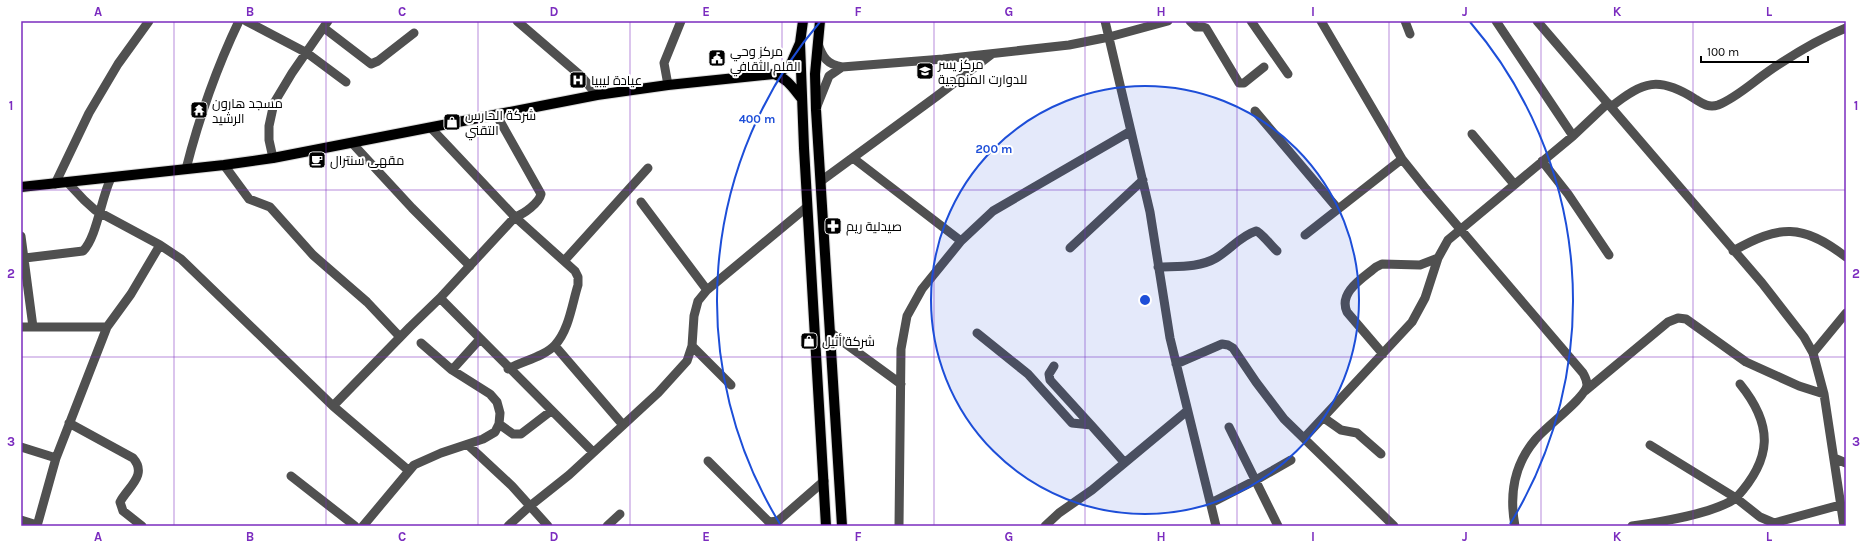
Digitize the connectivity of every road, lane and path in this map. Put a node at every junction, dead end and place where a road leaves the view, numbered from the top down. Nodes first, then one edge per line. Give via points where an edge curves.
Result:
1 (149, 21) edge
2 (239, 21) edge
3 (246, 21) edge
4 (517, 21) edge
5 (681, 21) edge
6 (802, 21) edge
7 (820, 21) edge
8 (1105, 21) edge
9 (1168, 21) edge
10 (1190, 21) edge
11 (1251, 21) edge
12 (1321, 21) edge
13 (1404, 21) edge
14 (1496, 21) edge
15 (1537, 21) edge
16 (326, 24) edge
17 (1846, 28) edge
18 (414, 33) dead end
19 (1410, 34) dead end
20 (1109, 38) junction
21 (817, 42) junction
22 (800, 43) junction
23 (307, 53) junction
24 (993, 53) junction
25 (842, 67) junction
26 (1264, 67) dead end
27 (774, 74) junction
28 (1288, 74) dead end
29 (346, 82) dead end
30 (668, 85) junction
31 (597, 95) junction
32 (802, 98) junction
33 (1609, 105) junction
34 (816, 110) junction
35 (1255, 111) dead end
36 (496, 114) junction
37 (431, 128) junction
38 (1131, 131) junction
39 (1472, 134) dead end
40 (1573, 136) junction
41 (352, 143) junction
42 (273, 158) junction
43 (853, 158) junction
44 (1402, 159) junction
45 (1542, 161) junction
46 (224, 165) junction
47 (648, 168) dead end
48 (186, 169) junction
49 (111, 178) junction
50 (1142, 180) junction
51 (821, 181) junction
52 (68, 182) junction
53 (55, 184) junction
54 (1514, 184) junction
55 (21, 187) edge
56 (641, 202) dead end
57 (807, 207) junction
58 (1338, 209) junction
59 (100, 212) junction
60 (515, 217) junction
61 (1460, 228) junction
62 (1305, 235) dead end
63 (21, 236) edge
64 (961, 241) junction
65 (160, 245) junction
66 (1070, 248) dead end
67 (1277, 251) dead end
68 (1733, 251) junction
69 (1609, 255) dead end
70 (1846, 257) edge
71 (25, 258) junction
72 (1438, 258) junction
73 (564, 261) junction
74 (470, 266) junction
75 (1158, 267) junction
76 (707, 290) junction
77 (440, 298) junction
78 (1846, 313) edge
79 (21, 327) edge
80 (33, 327) junction
81 (107, 327) junction
82 (831, 333) junction
83 (977, 333) dead end
84 (400, 337) junction
85 (480, 339) junction
86 (421, 343) dead end
87 (555, 346) junction
88 (692, 346) junction
89 (1813, 353) junction
90 (1383, 354) junction
91 (1176, 364) junction
92 (1054, 366) dead end
93 (508, 369) junction
94 (452, 370) junction
95 (731, 384) dead end
96 (901, 384) junction
97 (1740, 384) dead end
98 (1585, 391) junction
99 (1824, 394) junction
100 (333, 406) junction
101 (551, 411) junction
102 (1187, 411) junction
103 (835, 413) junction
104 (820, 415) junction
105 (1324, 418) junction
106 (69, 423) junction
107 (499, 424) junction
108 (1091, 425) junction
109 (623, 426) junction
110 (1229, 427) dead end
111 (1304, 438) junction
112 (468, 445) junction
113 (1650, 445) dead end
114 (21, 447) edge
115 (593, 452) junction
116 (1381, 454) dead end
117 (56, 458) junction
118 (1834, 458) junction
119 (1291, 460) dead end
120 (708, 461) dead end
121 (1124, 462) junction
122 (1846, 463) edge
123 (408, 470) junction
124 (291, 476) dead end
125 (1256, 480) junction
126 (824, 482) junction
127 (1736, 498) junction
128 (1211, 503) junction
129 (1840, 505) junction
130 (530, 506) junction
131 (620, 514) dead end
132 (21, 520) edge
133 (37, 525) edge
134 (142, 526) edge
135 (355, 526) edge
136 (363, 526) edge
137 (508, 526) edge
138 (548, 526) edge
139 (607, 526) edge
140 (826, 526) edge
141 (842, 526) edge
142 (899, 526) edge
143 (1045, 526) edge
144 (1216, 526) edge
145 (1278, 526) edge
146 (1394, 526) edge
147 (1515, 526) edge
148 (1632, 526) edge
149 (1844, 526) edge

1 - 53 street via 118,64 93,107
2 - 48 street via 219,63 202,110
3 - 23 street
4 - 31 street via 580,76
5 - 30 street via 665,56
6 - 22 main road
7 - 21 main road
8 - 20 street
9 - 20 street
10 - 26 street via 1196,27 1206,28 1239,83 1244,83
11 - 28 street
12 - 44 street
13 - 19 street
14 - 40 street
15 - 33 street
16 - 18 street via 372,64
16 - 23 street
17 - 33 street via 1770,70 1717,105 1706,106 1687,94 1665,85 1651,84 1634,90
20 - 24 street
20 - 38 street
21 - 25 street via 824,59 832,65
21 - 34 main road
22 - 27 main road via 790,66
22 - 32 main road
23 - 29 street
23 - 42 street via 274,103 269,126
24 - 25 street
24 - 43 street
25 - 34 street via 833,72 827,80
27 - 30 main road
27 - 32 main road via 790,83
30 - 31 main road
31 - 36 main road
32 - 57 main road
33 - 40 street
33 - 68 street
34 - 51 main road
35 - 58 street
36 - 37 main road
36 - 60 street via 541,194 525,212
37 - 41 main road
37 - 60 street
38 - 50 street
38 - 64 street via 993,211
39 - 54 street
40 - 45 street
41 - 42 main road
41 - 74 street
42 - 46 main road
43 - 51 street
43 - 64 street
44 - 58 street
44 - 61 street
45 - 54 street
45 - 69 street via 1568,194
46 - 48 main road
46 - 84 street via 249,200 270,207 313,255 367,302
47 - 73 street
48 - 49 main road
49 - 52 main road
49 - 59 street via 104,193
50 - 66 street
50 - 75 street via 1150,212
51 - 82 main road
52 - 53 main road
52 - 59 street via 84,200
53 - 55 main road
54 - 61 street
56 - 76 street
57 - 76 street
57 - 104 main road
58 - 62 street
59 - 65 street
59 - 71 street via 83,251
60 - 73 street
60 - 74 street
61 - 72 street via 1444,245
61 - 98 street via 1583,373 1587,385
63 - 71 street
64 - 96 street via 922,289 907,316 901,349
65 - 81 street via 131,294
65 - 100 street via 181,258
67 - 75 street via 1256,231 1235,242 1215,259 1199,264
68 - 70 street via 1777,231 1793,231 1808,234
68 - 89 street via 1798,327
71 - 80 street
72 - 90 street via 1419,310 1412,322
72 - 90 street via 1420,264 1382,264 1347,293 1344,306 1347,312
73 - 87 street via 575,271 578,285 564,332
74 - 77 street
75 - 91 street
76 - 88 street via 698,301
77 - 84 street
77 - 85 street
78 - 89 street
79 - 80 street
80 - 81 street
81 - 106 street
82 - 96 street
82 - 103 main road
83 - 108 street via 1028,374 1072,423
84 - 100 street
85 - 93 street
85 - 94 street
86 - 94 street
87 - 93 street
87 - 109 street
88 - 95 street
88 - 109 street via 687,361
89 - 99 street
90 - 105 street
91 - 102 street
91 - 111 street via 1217,346 1228,345 1233,348 1284,418
92 - 108 street via 1048,374 1050,380
93 - 101 street
94 - 107 street via 490,394 497,402
96 - 142 street
97 - 127 street via 1758,409 1764,448 1758,469
98 - 99 street via 1668,322 1678,318 1694,323 1756,368
98 - 147 street via 1534,440 1524,458 1512,491
99 - 118 street
100 - 123 street
101 - 107 street via 521,434 513,434
101 - 115 street
102 - 121 street
102 - 128 street
103 - 104 main road
103 - 141 main road
104 - 126 main road
105 - 111 street
105 - 116 street via 1341,430 1357,433
106 - 117 street
106 - 134 street via 133,458 138,464 137,477 120,502 123,511
107 - 112 street via 495,432
108 - 121 street
109 - 115 street
110 - 125 street
111 - 146 street
112 - 123 street via 425,460
112 - 130 street
113 - 127 street
114 - 117 street
115 - 130 street via 557,486
117 - 133 street
118 - 122 street
118 - 129 street
119 - 125 street
120 - 126 street via 769,522 778,521
121 - 143 street
123 - 136 street
124 - 135 street
125 - 128 street
125 - 145 street
126 - 140 main road
127 - 129 street via 1760,517 1774,523
127 - 148 street via 1727,505 1708,511
128 - 144 street
129 - 149 street
130 - 137 street
130 - 138 street
131 - 139 street
132 - 133 street

